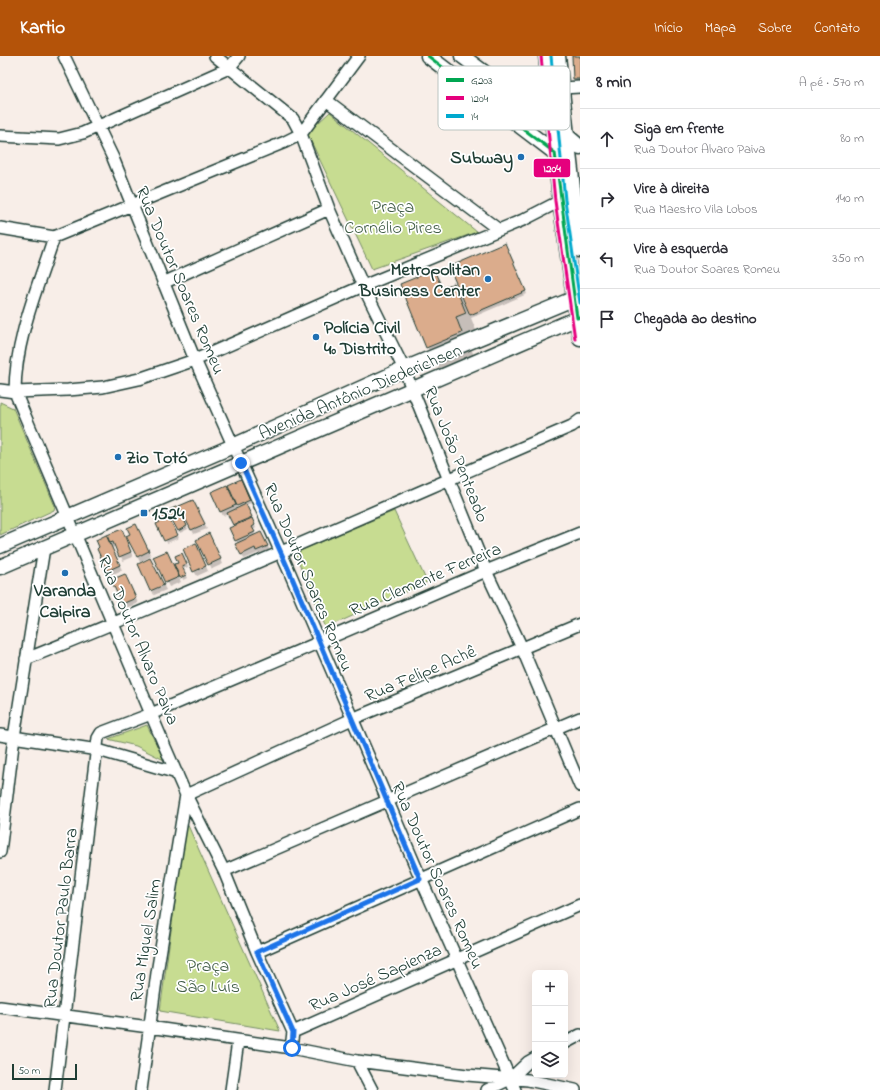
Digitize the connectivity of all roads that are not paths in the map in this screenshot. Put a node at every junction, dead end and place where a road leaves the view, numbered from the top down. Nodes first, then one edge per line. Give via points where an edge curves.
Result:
1 (64, 56) edge
2 (214, 56) edge
3 (239, 56) edge
4 (359, 56) edge
5 (428, 56) edge
6 (462, 56) edge
7 (546, 56) edge
8 (558, 56) edge
9 (441, 66) edge
10 (475, 66) edge
11 (547, 66) edge
12 (559, 66) edge
13 (229, 68) junction
14 (580, 87) edge
15 (570, 88) edge
16 (326, 100) junction
17 (98, 126) junction
18 (526, 130) edge
19 (553, 130) edge
20 (560, 130) edge
21 (566, 130) edge
22 (301, 134) junction
23 (566, 135) junction
24 (0, 136) edge
25 (580, 147) edge
26 (555, 152) junction
27 (575, 169) edge
28 (560, 201) junction
29 (130, 204) junction
30 (329, 209) junction
31 (0, 228) edge
32 (499, 230) junction
33 (54, 237) junction
34 (580, 250) edge
35 (163, 283) junction
36 (363, 286) junction
37 (577, 297) edge
38 (578, 317) edge
39 (580, 338) edge
40 (195, 360) junction
41 (404, 369) junction
42 (0, 390) edge
43 (412, 390) junction
44 (15, 392) junction
45 (580, 420) edge
46 (233, 446) junction
47 (241, 463) junction
48 (448, 478) junction
49 (69, 516) junction
50 (76, 533) junction
51 (580, 533) edge
52 (0, 546) edge
53 (44, 548) junction
54 (281, 553) junction
55 (0, 567) edge
56 (486, 571) junction
57 (113, 624) junction
58 (580, 624) edge
59 (320, 643) junction
60 (522, 648) junction
61 (26, 659) junction
62 (151, 714) junction
63 (580, 718) edge
64 (352, 719) junction
65 (555, 727) junction
66 (0, 735) edge
67 (14, 737) junction
68 (98, 750) junction
69 (177, 773) junction
70 (580, 786) edge
71 (186, 795) junction
72 (387, 800) junction
73 (580, 809) edge
74 (0, 852) edge
75 (224, 872) junction
76 (420, 879) junction
77 (580, 905) edge
78 (257, 952) junction
79 (457, 960) junction
80 (0, 1007) edge
81 (64, 1016) junction
82 (149, 1027) junction
83 (293, 1032) junction
84 (580, 1035) edge
85 (238, 1041) junction
86 (567, 1042) edge
87 (292, 1048) junction
88 (532, 1060) edge
89 (357, 1061) junction
90 (510, 1079) junction
91 (55, 1090) edge
92 (141, 1090) edge
93 (231, 1090) edge
94 (372, 1090) edge
95 (486, 1090) edge
96 (515, 1090) edge
97 (575, 1090) edge

1 - 17 street, Rua Doutor Soares Romeu
2 - 13 street, Rua João Penteado
3 - 13 street
4 - 16 street
5 - 9 main road
6 - 10 main road
7 - 11 main road
8 - 12 main road
13 - 17 street
13 - 22 street, Rua João Penteado via 293,119
14 - 15 street
16 - 22 street
16 - 32 street
17 - 24 street via 59,139
17 - 29 street, Rua Doutor Soares Romeu
18 - 26 main road
19 - 26 main road
20 - 23 main road
21 - 23 main road
22 - 29 street
22 - 30 street, Rua João Penteado
23 - 25 main road
23 - 27 main road
26 - 27 main road
26 - 28 main road
27 - 34 main road
28 - 32 street
28 - 37 main road
29 - 33 street
29 - 35 street, Rua Doutor Soares Romeu
30 - 35 street
30 - 36 street, Rua João Penteado
31 - 33 street
32 - 36 street
33 - 44 street, Rua Doutor Alvaro Paiva via 18,349
35 - 40 street, Rua Doutor Soares Romeu
36 - 40 street
36 - 41 street, Rua João Penteado
37 - 38 main road
37 - 41 main road, Avenida Antônio Diederichsen
38 - 39 main road
38 - 43 main road, Avenida Antônio Diederichsen
40 - 44 street via 139,379 103,387
40 - 46 street, Rua Doutor Soares Romeu
41 - 43 street, Rua João Penteado
41 - 46 main road, Avenida Antônio Diederichsen
42 - 44 street
43 - 47 main road, Avenida Antônio Diederichsen
43 - 48 street, Rua João Penteado
44 - 49 street, Rua Doutor Alvaro Paiva
45 - 48 street via 572,426
46 - 47 street, Rua Doutor Soares Romeu
46 - 49 main road, Avenida Antônio Diederichsen
47 - 50 main road, Avenida Antônio Diederichsen
47 - 54 street, Rua Doutor Soares Romeu
48 - 54 street
48 - 56 street, Rua João Penteado
49 - 50 street, Rua Doutor Alvaro Paiva
49 - 52 main road, Avenida Antônio Diederichsen
50 - 53 main road, Avenida Antônio Diederichsen
50 - 57 street, Rua Doutor Alvaro Paiva
51 - 56 street, Rua Clemente Ferreira
53 - 55 main road, Avenida Antônio Diederichsen
53 - 61 street
54 - 57 street
54 - 59 street, Rua Doutor Soares Romeu
56 - 59 street, Rua Clemente Ferreira
56 - 60 street, Rua João Penteado
57 - 61 street
57 - 62 street, Rua Doutor Alvaro Paiva
58 - 60 street, Rua Felipe Achê
59 - 62 street, Rua Clemente Ferreira
59 - 64 street, Rua Doutor Soares Romeu
60 - 64 street, Rua Felipe Achê
60 - 65 street, Rua João Penteado
61 - 67 street
62 - 68 street, Rua Clemente Ferreira via 101,733 98,738
62 - 69 street, Rua Doutor Alvaro Paiva
63 - 65 street
64 - 71 street, Rua Felipe Achê
64 - 72 street, Rua Doutor Soares Romeu
65 - 70 street, Rua João Penteado
65 - 72 street
66 - 67 street
67 - 68 street
67 - 74 street
68 - 69 street
68 - 81 street, Rua Doutor Paulo Barra
69 - 71 street, Rua Doutor Alvaro Paiva
71 - 75 street, Rua Doutor Alvaro Paiva
71 - 82 street, Rua Miguel Salim
72 - 75 street
72 - 76 street, Rua Doutor Soares Romeu
73 - 76 street
75 - 78 street, Rua Doutor Alvaro Paiva
76 - 78 street
76 - 79 street, Rua Doutor Soares Romeu
77 - 79 street, Rua José Sapienza
78 - 83 street, Rua Doutor Alvaro Paiva
79 - 83 street, Rua José Sapienza
79 - 90 street, Rua Doutor Soares Romeu
80 - 81 street
81 - 82 street
81 - 91 street, Rua Doutor Paulo Barra
82 - 85 street
82 - 92 street, Rua Miguel Salim
83 - 87 street, Rua Doutor Alvaro Paiva
84 - 86 street
85 - 87 street
85 - 93 street
87 - 89 street
88 - 90 street
89 - 90 street
89 - 94 street
90 - 95 street
90 - 96 street, Rua Doutor Soares Romeu
90 - 97 street via 528,1080

